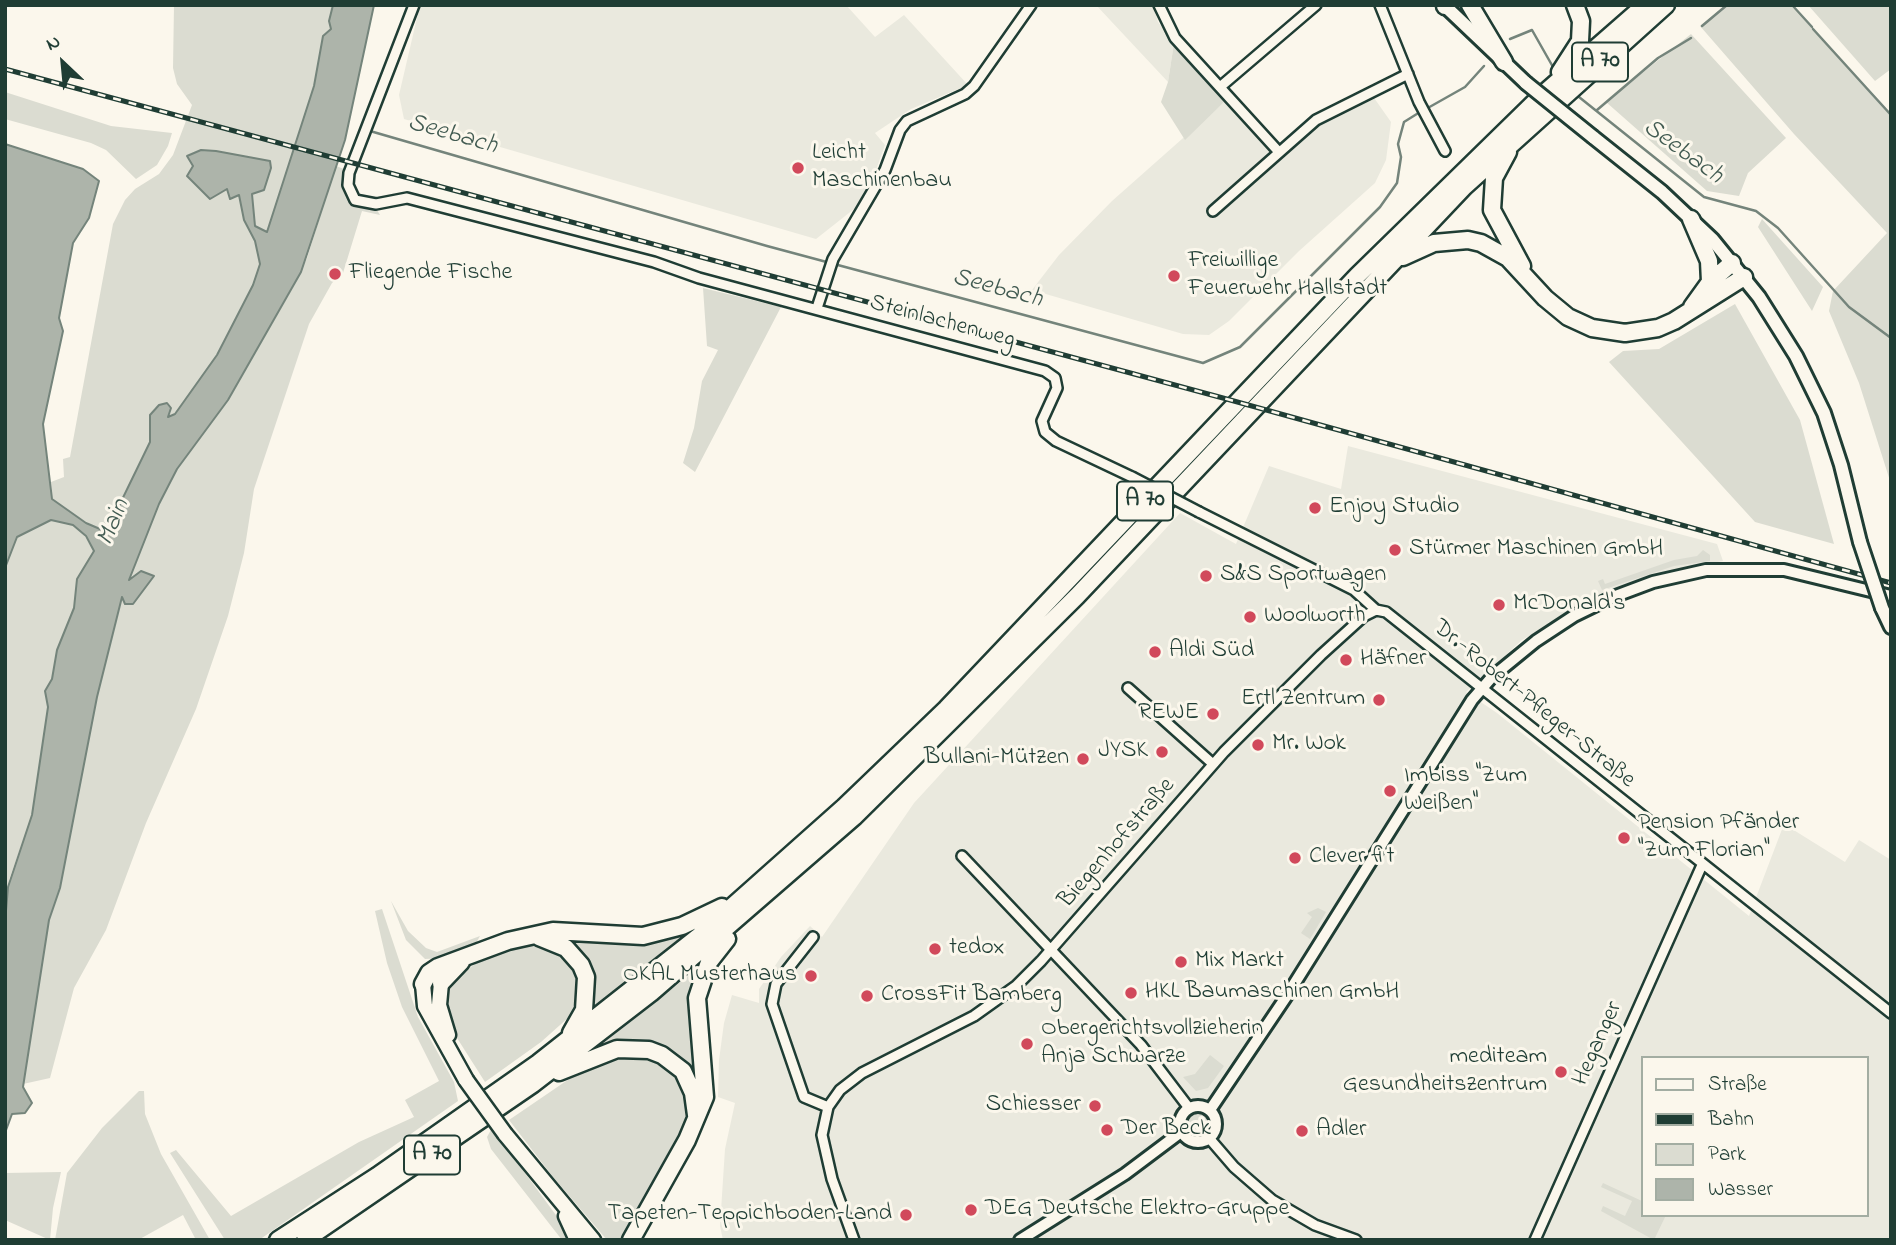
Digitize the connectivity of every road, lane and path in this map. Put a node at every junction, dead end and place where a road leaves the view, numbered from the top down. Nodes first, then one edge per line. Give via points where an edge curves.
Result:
1 (1159, 5) edge
2 (1315, 5) edge
3 (1380, 5) edge
4 (1445, 5) edge
5 (1470, 5) edge
6 (1574, 5) edge
7 (1029, 6) edge
8 (1657, 7) edge
9 (413, 8) edge
10 (1504, 62) junction
11 (1408, 74) junction
12 (1220, 87) junction
13 (1541, 96) junction
14 (1519, 136) junction
15 (1278, 150) junction
16 (1445, 151) dead end
17 (1213, 211) dead end
18 (1691, 219) junction
19 (1732, 263) junction
20 (1389, 265) junction
21 (1744, 277) junction
22 (1528, 278) junction
23 (1710, 282) junction
24 (817, 309) junction
25 (1687, 313) junction
26 (1055, 378) joint
27 (1891, 596) edge
28 (1376, 610) junction
29 (1891, 627) edge
30 (1128, 688) dead end
31 (1483, 688) junction
32 (1213, 764) junction
33 (962, 856) dead end
34 (1702, 865) junction
35 (760, 892) junction
36 (530, 936) junction
37 (813, 937) dead end
38 (1052, 949) junction
39 (466, 958) junction
40 (442, 983) joint
41 (423, 984) joint
42 (1891, 1013) edge
43 (564, 1043) junction
44 (469, 1079) junction
45 (533, 1084) junction
46 (828, 1107) junction
47 (1189, 1108) junction
48 (1210, 1110) junction
49 (696, 1121) junction
50 (1181, 1132) junction
51 (1209, 1138) junction
52 (548, 1185) junction
53 (278, 1240) edge
54 (304, 1240) edge
55 (577, 1240) edge
56 (593, 1240) edge
57 (631, 1240) edge
58 (854, 1240) edge
59 (1020, 1240) edge
60 (1356, 1240) edge
61 (1535, 1240) edge

1 - 12 street via 1175,38
2 - 12 street
3 - 11 street
4 - 10 main road
5 - 10 highway
6 - 13 highway via 1581,21 1580,41
7 - 24 street via 981,78 965,94 906,121 885,170 834,259
8 - 13 highway, A 70
8 - 14 highway, A 70
9 - 24 street, Steinlachenweg via 349,173 348,186 355,200 376,204 407,198
10 - 18 main road, bridge
11 - 15 street via 1316,120
11 - 16 street
12 - 15 street
13 - 35 highway, A 70 via 1357,276 946,709
14 - 20 highway, A 70
14 - 22 highway via 1494,178 1492,210
15 - 17 street
18 - 19 main road
18 - 23 highway via 1709,261
19 - 21 main road
19 - 23 highway
20 - 22 highway via 1434,243 1468,240 1498,251
20 - 35 highway, A 70 via 977,698 854,817
21 - 25 highway
21 - 29 main road, bridge via 1796,356 1824,413 1860,542
22 - 25 highway via 1557,310 1592,328 1640,332
23 - 25 highway
24 - 26 street, Steinlachenweg via 1037,368
26 - 28 street, Dr.-Robert-Pfleger-Straße, bridge via 1056,393 1042,421 1045,432 1056,441 1354,590
27 - 31 street via 1784,570 1693,572 1633,589 1581,612 1525,649
28 - 31 street, Dr.-Robert-Pfleger-Straße via 1386,612
28 - 32 street, Biegenhofstraße via 1321,655
30 - 32 street
31 - 34 street, Dr.-Robert-Pfleger-Straße
31 - 48 street via 1440,747 1286,997
32 - 38 street, Biegenhofstraße
33 - 38 street
34 - 42 street, Dr.-Robert-Pfleger-Straße
34 - 61 street, Heganger
35 - 36 highway via 662,933 622,937 553,931
35 - 43 highway, A 70
35 - 45 highway, A 70 via 651,993
35 - 49 highway via 702,976 696,1012 706,1081
36 - 39 highway
36 - 43 highway via 566,947 586,977 584,1010
37 - 46 street via 776,984 772,1004 804,1097
38 - 46 street, Biegenhofstraße via 988,1007 862,1073 840,1090
38 - 47 street via 1148,1054
39 - 40 highway
39 - 41 highway via 438,967
40 - 44 main road via 443,1024
41 - 44 main road via 425,1006
43 - 53 highway, A 70
44 - 52 main road, bridge
45 - 49 highway via 617,1049 649,1050 683,1071 693,1093
45 - 54 highway, A 70
46 - 58 street via 822,1125 824,1150
47 - 48 street
47 - 50 street via 1180,1118
48 - 51 street via 1216,1122
49 - 57 highway
50 - 51 street via 1192,1141
50 - 59 street via 1125,1174
51 - 60 street via 1272,1200 1315,1225
52 - 55 main road
52 - 56 main road

